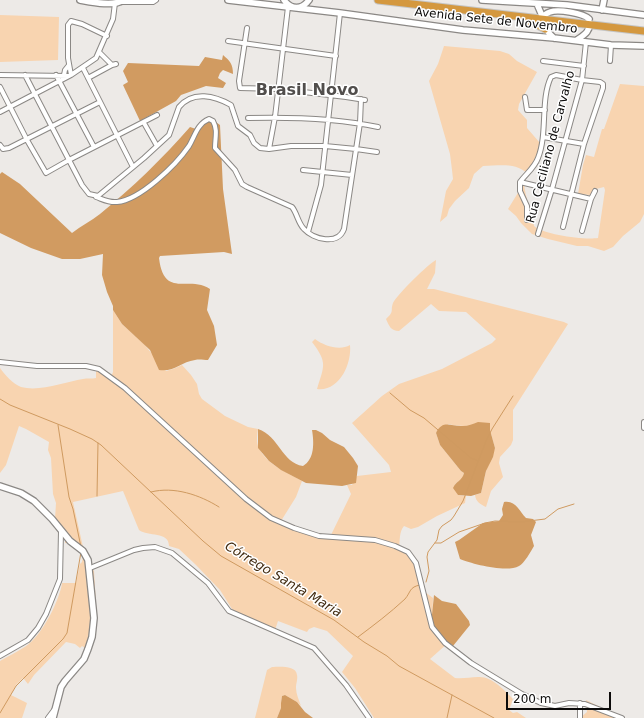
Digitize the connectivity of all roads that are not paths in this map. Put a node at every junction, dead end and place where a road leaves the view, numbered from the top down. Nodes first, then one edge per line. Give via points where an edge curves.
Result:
1 (80, 0) edge
2 (156, 0) edge
3 (228, 0) edge
4 (282, 0) edge
5 (310, 0) edge
6 (378, 0) edge
7 (482, 0) edge
8 (604, 0) edge
9 (122, 1) edge
10 (115, 3) junction
11 (537, 4) junction
12 (277, 6) junction
13 (291, 8) junction
14 (587, 8) junction
15 (602, 10) junction
16 (318, 11) junction
17 (340, 13) junction
18 (644, 15) edge
19 (511, 16) junction
20 (543, 19) junction
21 (589, 22) junction
22 (247, 28) dead end
23 (545, 29) junction
24 (644, 31) edge
25 (107, 36) junction
26 (554, 38) junction
27 (577, 40) junction
28 (228, 41) dead end
29 (586, 42) junction
30 (245, 44) junction
31 (611, 45) junction
32 (644, 46) edge
33 (283, 50) junction
34 (99, 52) junction
35 (336, 56) junction
36 (543, 61) dead end
37 (610, 61) dead end
38 (69, 65) junction
39 (584, 66) junction
40 (83, 68) junction
41 (0, 75) edge
42 (25, 75) junction
43 (68, 75) junction
44 (56, 76) junction
45 (88, 78) junction
46 (58, 80) junction
47 (582, 80) junction
48 (0, 87) edge
49 (278, 89) junction
50 (34, 94) junction
51 (331, 96) junction
52 (525, 97) dead end
53 (100, 102) junction
54 (10, 107) junction
55 (545, 110) junction
56 (0, 112) edge
57 (76, 114) junction
58 (157, 115) dead end
59 (275, 117) junction
60 (248, 118) dead end
61 (327, 120) junction
62 (144, 123) junction
63 (360, 123) junction
64 (52, 127) junction
65 (378, 127) dead end
66 (118, 135) junction
67 (544, 137) junction
68 (27, 140) junction
69 (565, 140) junction
70 (584, 144) junction
71 (0, 145) edge
72 (157, 146) junction
73 (325, 146) junction
74 (94, 147) junction
75 (356, 148) junction
76 (269, 149) junction
77 (377, 152) dead end
78 (68, 160) junction
79 (133, 167) junction
80 (303, 170) dead end
81 (322, 173) junction
82 (352, 175) junction
83 (520, 182) junction
84 (552, 189) junction
85 (595, 191) dead end
86 (89, 194) junction
87 (571, 195) junction
88 (591, 199) junction
89 (527, 220) dead end
90 (563, 227) dead end
91 (582, 231) dead end
92 (308, 232) junction
93 (538, 234) dead end
94 (0, 362) edge
95 (644, 422) edge
96 (644, 428) edge
97 (0, 486) edge
98 (61, 532) junction
99 (90, 568) junction
100 (0, 656) edge
101 (580, 702) junction
102 (55, 708) junction
103 (48, 718) edge
104 (53, 718) edge
105 (369, 718) edge
106 (580, 718) edge
107 (622, 718) edge

1 - 10 street
2 - 9 street
3 - 12 street, Avenida Sete de Novembro
4 - 12 street
4 - 13 street
5 - 13 street via 302,6
5 - 16 street via 311,7
6 - 19 highway
7 - 11 street
8 - 15 street
9 - 10 street
10 - 25 street via 114,16
11 - 14 street
11 - 20 street
12 - 13 street, Avenida Sete de Novembro
13 - 16 street, Avenida Sete de Novembro
13 - 33 street
14 - 15 street
14 - 21 street
15 - 18 street
16 - 17 street, Avenida Sete de Novembro
17 - 26 street, Avenida Sete de Novembro via 463,30
17 - 35 street
19 - 20 highway
19 - 23 highway
20 - 21 highway
20 - 21 street via 546,14 554,11 583,14
20 - 23 street
21 - 24 highway via 601,27
21 - 27 street via 587,32
22 - 30 street
23 - 26 street
25 - 34 street
25 - 38 street via 76,22 69,22
26 - 27 street, Avenida Sete de Novembro
27 - 29 street, Avenida Sete de Novembro
28 - 30 street
29 - 31 street, Avenida Sete de Novembro
29 - 39 street, Rua Ceciliano de Carvalho
30 - 33 street
30 - 49 street via 240,88
31 - 32 street, Avenida Sete de Novembro
31 - 37 street
33 - 35 street
33 - 49 street
34 - 40 street via 96,58
34 - 45 street via 114,65
35 - 51 street
36 - 39 street
38 - 43 street
38 - 43 street
39 - 47 street, Rua Ceciliano de Carvalho
40 - 43 street
40 - 45 street
41 - 42 street
42 - 44 street
42 - 50 street
43 - 44 street
43 - 46 street
44 - 46 street
45 - 53 street
46 - 50 street
46 - 57 street
47 - 55 street via 556,76 551,78
47 - 69 street, Rua Ceciliano de Carvalho
47 - 70 street via 602,82 603,88
48 - 54 street
49 - 51 street
49 - 59 street
50 - 54 street
50 - 64 street
51 - 61 street
51 - 63 street via 363,100
52 - 55 street via 527,110
53 - 57 street
53 - 66 street
54 - 56 street
54 - 68 street
55 - 67 street
57 - 64 street
57 - 74 street
58 - 62 street
59 - 60 street
59 - 61 street
59 - 76 street
61 - 63 street
61 - 73 street
62 - 66 street
62 - 72 street
63 - 65 street
63 - 75 street
64 - 68 street
64 - 78 street
66 - 74 street
66 - 79 street
67 - 69 street
67 - 83 street via 535,164
68 - 71 street via 5,149
68 - 78 street via 45,173
69 - 70 street
69 - 84 street, Rua Ceciliano de Carvalho
70 - 87 street
72 - 76 street via 169,135 179,107 197,96 230,104 238,126 250,134 256,146
72 - 79 street
73 - 75 street
73 - 76 street
73 - 81 street
74 - 78 street
75 - 77 street
75 - 82 street
78 - 86 street
79 - 86 street via 98,196
80 - 81 street
81 - 82 street
81 - 92 street via 319,195
82 - 92 street via 341,236 330,239
83 - 84 street
83 - 89 street via 520,191 527,206
84 - 87 street
84 - 93 street, Rua Ceciliano de Carvalho
85 - 88 street
86 - 92 street via 116,202 142,192 182,154 199,126 209,119 215,126 215,148 235,170 242,184 292,206 301,225
87 - 88 street
87 - 90 street
88 - 91 street
94 - 101 street via 99,369 124,388 246,499 271,518 319,536 375,540 408,552 416,563 432,627 441,639 466,659 541,703 555,706
95 - 96 street
97 - 98 street via 21,493 34,501
98 - 99 street via 88,558
98 - 100 street via 60,579 46,614 28,640
99 - 102 street via 94,618 92,637 84,659 61,687
99 - 105 street via 143,548 155,547 172,553 208,584 229,611 314,648 346,685
101 - 106 street
101 - 107 street
102 - 103 street
102 - 104 street

